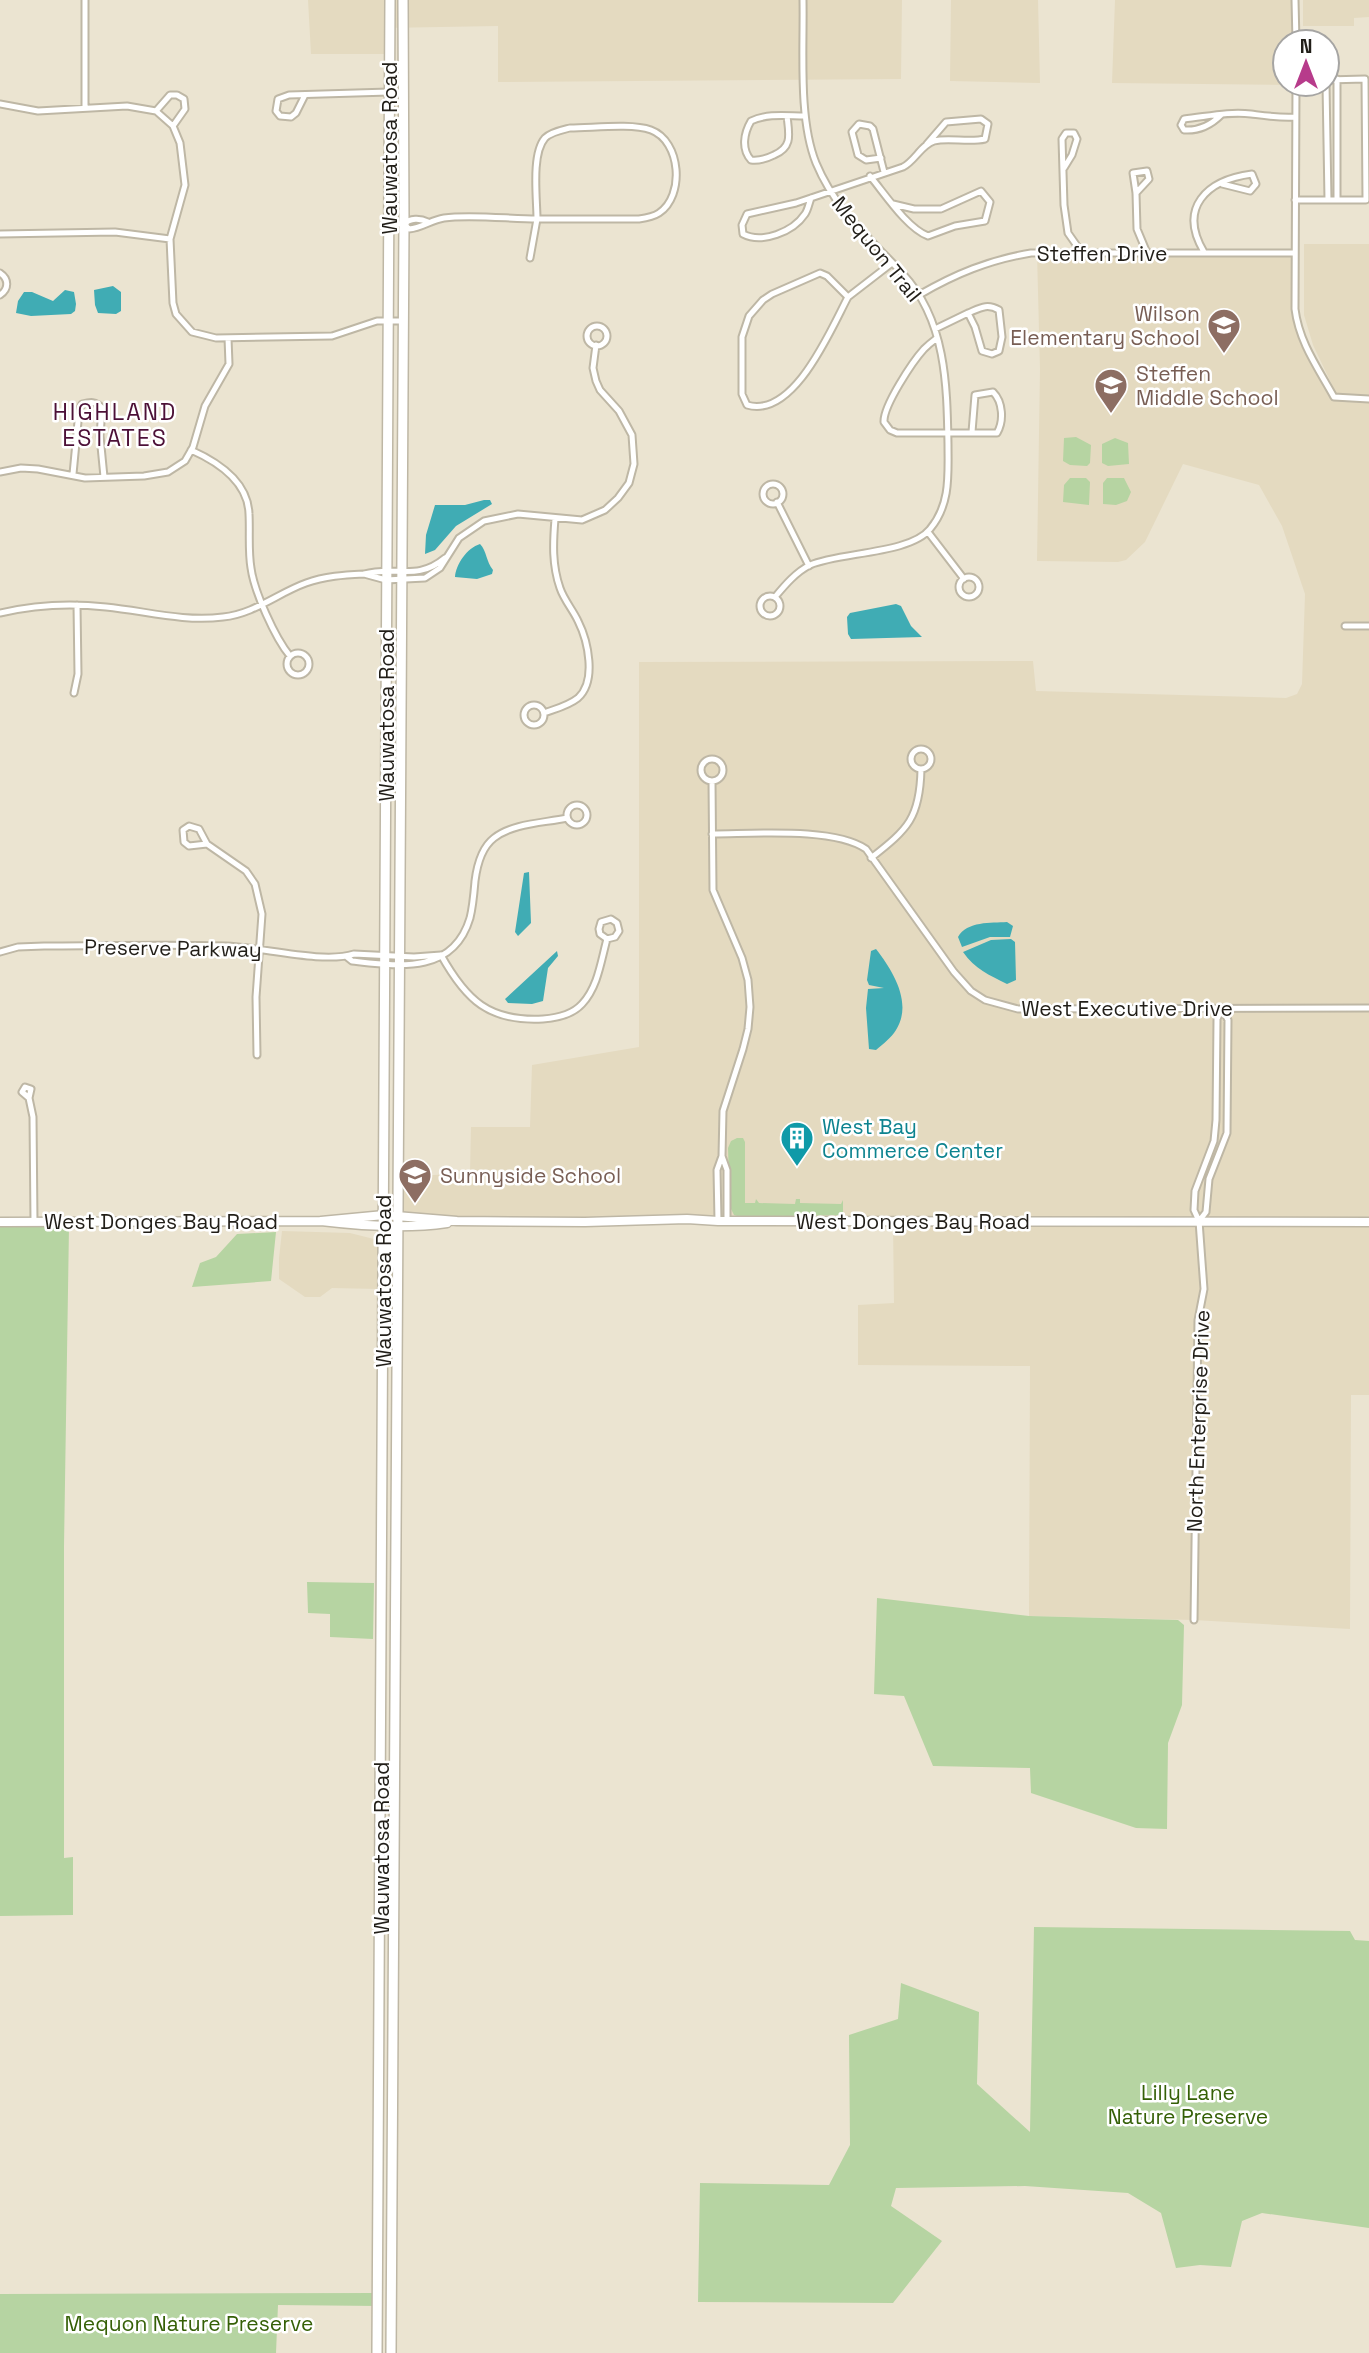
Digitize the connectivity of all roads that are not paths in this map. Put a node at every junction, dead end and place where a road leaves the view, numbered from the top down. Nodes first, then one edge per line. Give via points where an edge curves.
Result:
1 (85, 0) edge
2 (390, 0) edge
3 (401, 0) edge
4 (803, 0) edge
5 (1295, 0) edge
6 (1296, 28) edge
7 (1341, 79) edge
8 (389, 92) junction
9 (305, 95) junction
10 (1296, 98) edge
11 (1327, 98) edge
12 (1337, 98) edge
13 (0, 104) edge
14 (85, 107) junction
15 (156, 111) junction
16 (1221, 115) junction
17 (787, 116) junction
18 (805, 116) junction
19 (1296, 117) junction
20 (173, 126) junction
21 (927, 144) junction
22 (881, 158) junction
23 (1064, 167) junction
24 (884, 172) junction
25 (870, 176) junction
26 (1222, 184) junction
27 (829, 190) junction
28 (1136, 193) dead end
29 (811, 198) junction
30 (1295, 200) junction
31 (1328, 200) junction
32 (1337, 200) junction
33 (893, 204) junction
34 (537, 219) junction
35 (389, 224) junction
36 (404, 224) junction
37 (0, 234) edge
38 (170, 239) junction
39 (1082, 253) junction
40 (1147, 253) junction
41 (1204, 253) junction
42 (1295, 253) junction
43 (530, 258) dead end
44 (892, 264) junction
45 (0, 273) edge
46 (0, 295) edge
47 (919, 295) junction
48 (848, 297) junction
49 (968, 313) junction
50 (388, 321) junction
51 (403, 321) junction
52 (935, 328) junction
53 (228, 338) junction
54 (937, 338) junction
55 (596, 345) dead end
56 (1369, 399) edge
57 (972, 432) junction
58 (947, 433) junction
59 (191, 450) junction
60 (0, 472) edge
61 (73, 474) junction
62 (104, 477) junction
63 (777, 502) dead end
64 (555, 519) junction
65 (928, 532) junction
66 (809, 566) junction
67 (386, 576) junction
68 (400, 576) junction
69 (964, 579) dead end
70 (775, 597) dead end
71 (263, 604) junction
72 (77, 605) junction
73 (0, 612) edge
74 (1345, 626) dead end
75 (1369, 626) edge
76 (290, 656) junction
77 (74, 693) dead end
78 (544, 713) dead end
79 (921, 769) junction
80 (712, 781) junction
81 (567, 818) dead end
82 (712, 834) junction
83 (207, 844) junction
84 (871, 858) junction
85 (607, 939) dead end
86 (260, 949) junction
87 (0, 952) edge
88 (441, 956) junction
89 (385, 959) junction
90 (399, 960) junction
91 (1222, 1008) junction
92 (1369, 1008) edge
93 (257, 1055) dead end
94 (29, 1097) dead end
95 (722, 1156) junction
96 (391, 1221) junction
97 (718, 1221) junction
98 (727, 1221) junction
99 (1199, 1221) junction
100 (0, 1222) edge
101 (34, 1222) junction
102 (1369, 1222) edge
103 (1194, 1620) dead end
104 (377, 2353) edge
105 (391, 2353) edge

1 - 14 street
2 - 8 main road, Wauwatosa Road
3 - 36 main road, Wauwatosa Road
4 - 18 street, Mequon Trail
5 - 6 street
7 - 32 street via 1365,79 1366,200
8 - 9 street
8 - 35 main road, Wauwatosa Road
9 - 9 street via 283,96 276,111 291,117
10 - 19 street
11 - 31 street
12 - 32 street
13 - 14 street via 38,111
14 - 15 street
15 - 20 street
15 - 20 street via 170,95 184,99 185,108
16 - 16 street via 1184,118 1181,125 1192,131
16 - 19 street
17 - 17 street via 751,121 744,139 751,160 783,152 789,143
17 - 18 street
18 - 27 street, Mequon Trail via 810,145
19 - 30 street
20 - 38 street via 185,185
21 - 21 street via 985,139 988,124 981,118 946,122
21 - 24 street via 909,164
22 - 22 street via 873,129 859,124 852,132 858,155 866,160
22 - 24 street
23 - 23 street via 1077,139 1074,133 1066,133 1062,139
23 - 39 street via 1068,233
24 - 25 street
25 - 27 street
25 - 33 street
26 - 26 street via 1250,191 1256,184 1252,174
26 - 41 street via 1211,187 1194,211 1194,232
27 - 29 street
27 - 44 street, Mequon Trail
28 - 40 street via 1137,229
29 - 29 street via 747,214 743,234 760,239 774,236 805,214
30 - 31 street
30 - 42 street
31 - 32 street
33 - 33 street via 915,230 928,236 985,221 990,202 981,191 941,209
34 - 34 street via 651,218 662,212 673,195 671,148 653,131 638,128 570,128 546,137 537,156
34 - 36 street via 445,218 409,229
34 - 43 street
35 - 36 street
35 - 50 main road, Wauwatosa Road
36 - 51 main road, Wauwatosa Road
37 - 38 street via 115,232
38 - 53 street via 176,314 192,332
39 - 40 street, Steffen Drive
39 - 47 street, Steffen Drive via 999,258
40 - 41 street, Steffen Drive
41 - 42 street, Steffen Drive
42 - 56 street via 1296,309 1303,343 1334,397
44 - 47 street, Mequon Trail
44 - 48 street
45 - 46 street via 7,285
47 - 52 street, Mequon Trail
48 - 48 street via 820,273 763,300 749,316 742,337 742,394 747,405 764,405 799,384
49 - 49 street via 982,351 999,351 999,310 985,305
49 - 52 street
50 - 51 street
50 - 53 street via 377,320 332,336
50 - 67 main road, Wauwatosa Road
51 - 68 main road, Wauwatosa Road
52 - 54 street, Mequon Trail
53 - 59 street via 229,364 205,405
54 - 58 street, Mequon Trail via 946,378
54 - 58 street via 924,348 884,417 887,427 897,433
55 - 64 street via 596,381 632,435 634,464 629,483 605,510 582,520
57 - 57 street via 997,433 1000,428 1000,401 993,392 975,395
57 - 58 street
58 - 65 street, Mequon Trail via 947,497
59 - 62 street via 185,461 168,472
59 - 71 street via 230,474 248,500 252,573
60 - 61 street via 21,468
61 - 62 street
61 - 62 street via 79,411 82,404 90,402 102,408
63 - 66 street
64 - 68 street via 523,514 492,518 465,533 431,575 420,579
64 - 78 street via 556,573 585,638 588,671 580,696
65 - 66 street via 905,544
65 - 69 street
66 - 70 street
67 - 68 street
67 - 71 street via 375,571 334,576 306,583
67 - 89 main road, Wauwatosa Road
68 - 90 main road, Wauwatosa Road
71 - 72 street via 238,615 189,619
71 - 76 street
72 - 73 street
72 - 77 street
74 - 75 street
76 - 76 street via 290,672 306,671 303,655
79 - 79 street via 931,760 927,750 920,748 910,759
79 - 84 street via 918,799 909,823
80 - 80 street via 723,772 714,759 702,769
80 - 82 street
81 - 88 street via 514,828 487,844 477,868 467,927
82 - 84 street, West Executive Drive via 835,836 855,842
82 - 95 street via 713,890 742,958 750,998 748,1029 723,1111
83 - 83 street via 200,829 188,826 183,830 189,846
83 - 86 street via 255,884 262,914
84 - 91 street, West Executive Drive via 954,972 985,1000 1018,1009
85 - 88 street via 589,995 568,1015 553,1018 516,1019 488,1010 462,989
86 - 87 street, Preserve Parkway via 44,946
86 - 89 street, Preserve Parkway
86 - 93 street
88 - 90 street, Preserve Parkway via 426,964
89 - 90 street, Preserve Parkway
89 - 96 main road, Wauwatosa Road via 384,1165
90 - 96 main road, Wauwatosa Road
91 - 92 street, West Executive Drive
91 - 99 street, North Enterprise Drive via 1217,1019 1214,1140 1195,1191 1194,1210
91 - 99 street, North Enterprise Drive via 1228,1020 1227,1133 1209,1179 1206,1212
94 - 101 street
95 - 97 street via 717,1170
95 - 98 street via 727,1170
96 - 97 street, West Donges Bay Road via 436,1225 457,1221
96 - 101 street, West Donges Bay Road
96 - 104 main road, Wauwatosa Road
96 - 105 main road, Wauwatosa Road via 398,1285
97 - 98 street, West Donges Bay Road
98 - 99 street, West Donges Bay Road
99 - 102 street, West Donges Bay Road
99 - 103 street, North Enterprise Drive via 1204,1289 1198,1320
100 - 101 street, West Donges Bay Road

